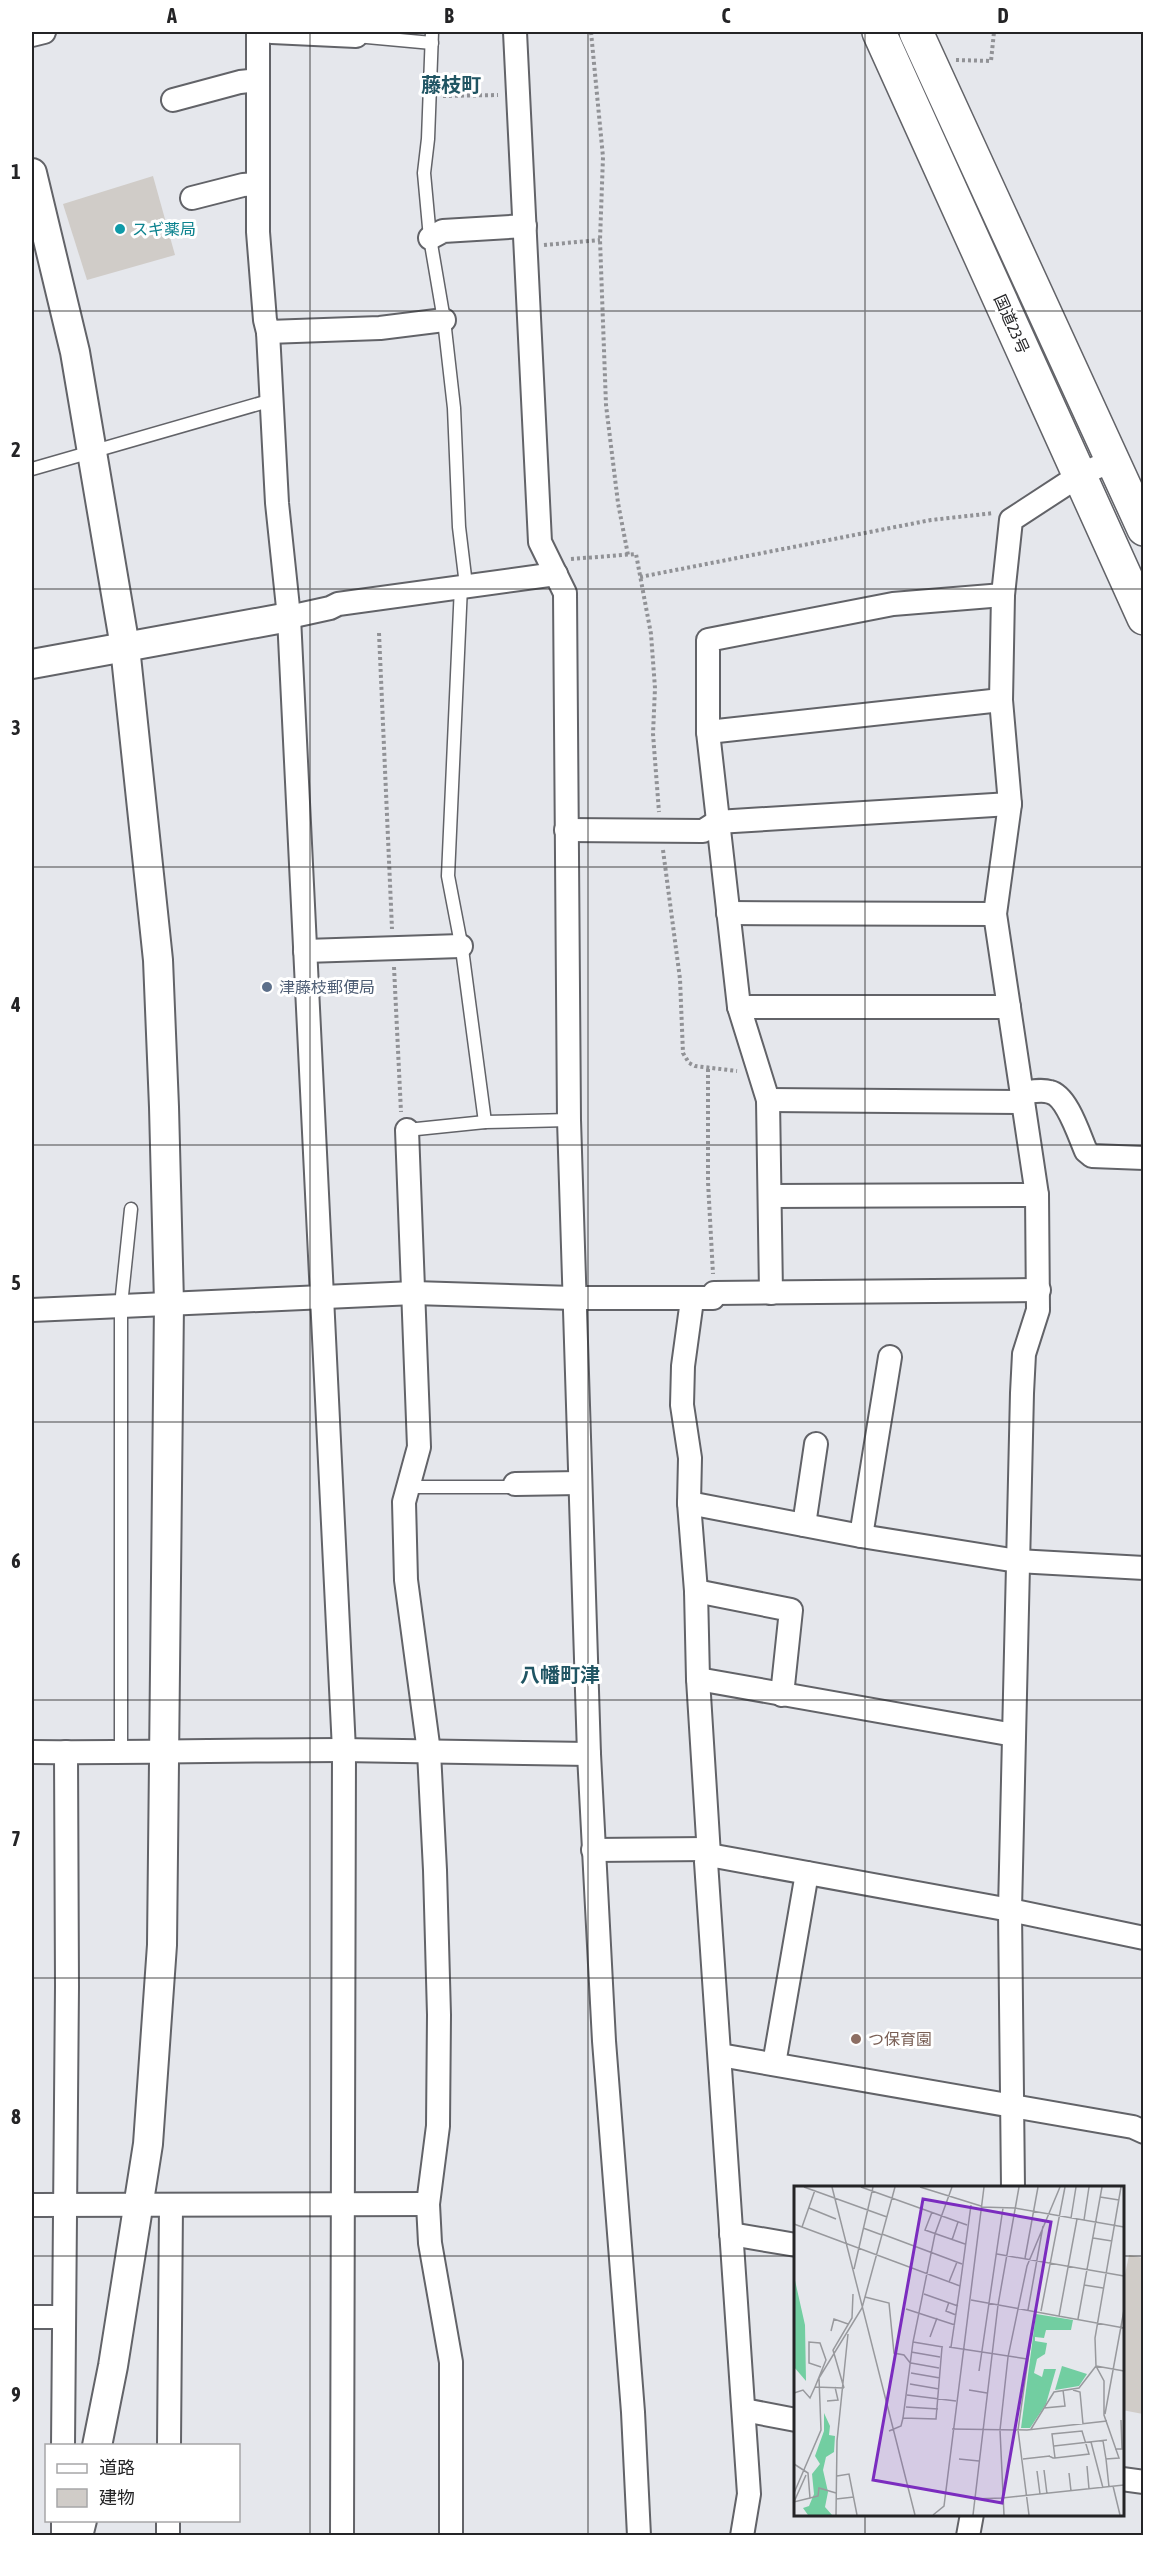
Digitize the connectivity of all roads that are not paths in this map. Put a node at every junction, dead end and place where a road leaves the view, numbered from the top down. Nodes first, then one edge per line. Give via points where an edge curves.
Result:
1 (44, 32) edge
2 (258, 32) edge
3 (272, 32) edge
4 (515, 32) edge
5 (879, 32) edge
6 (356, 34) edge
7 (32, 35) edge
8 (432, 37) edge
9 (922, 46) edge
10 (258, 80) junction
11 (174, 100) dead end
12 (32, 173) edge
13 (258, 184) junction
14 (192, 198) dead end
15 (525, 236) junction
16 (430, 238) junction
17 (444, 320) junction
18 (268, 332) junction
19 (272, 400) junction
20 (93, 450) junction
21 (1113, 460) junction
22 (32, 469) edge
23 (1080, 475) junction
24 (1143, 529) edge
25 (553, 568) junction
26 (463, 586) junction
27 (1002, 595) junction
28 (289, 617) junction
29 (1143, 618) edge
30 (125, 647) junction
31 (32, 664) edge
32 (1001, 700) junction
33 (708, 732) junction
34 (1010, 804) junction
35 (717, 822) junction
36 (566, 830) junction
37 (728, 913) junction
38 (995, 914) junction
39 (461, 946) junction
40 (305, 951) junction
41 (1009, 1007) junction
42 (739, 1008) junction
43 (1022, 1097) junction
44 (768, 1101) junction
45 (569, 1120) junction
46 (485, 1122) junction
47 (407, 1130) joint
48 (1143, 1158) edge
49 (1037, 1195) junction
50 (771, 1196) junction
51 (131, 1209) dead end
52 (1039, 1290) junction
53 (414, 1293) junction
54 (771, 1293) junction
55 (321, 1297) junction
56 (706, 1297) junction
57 (573, 1299) junction
58 (169, 1303) junction
59 (121, 1305) junction
60 (32, 1310) edge
61 (890, 1357) dead end
62 (816, 1444) dead end
63 (579, 1483) junction
64 (515, 1484) joint
65 (408, 1487) junction
66 (690, 1503) junction
67 (804, 1525) junction
68 (861, 1536) junction
69 (1017, 1561) junction
70 (1143, 1568) edge
71 (696, 1591) junction
72 (698, 1679) junction
73 (782, 1695) junction
74 (1014, 1735) junction
75 (344, 1750) junction
76 (164, 1751) junction
77 (32, 1752) edge
78 (66, 1752) junction
79 (429, 1752) junction
80 (121, 1754) junction
81 (589, 1754) junction
82 (593, 1850) junction
83 (708, 1852) junction
84 (807, 1873) junction
85 (1010, 1910) junction
86 (1143, 1938) edge
87 (720, 2055) junction
88 (774, 2064) junction
89 (1012, 2106) junction
90 (1143, 2132) edge
91 (1013, 2186) edge
92 (343, 2203) junction
93 (428, 2204) junction
94 (32, 2205) edge
95 (64, 2205) junction
96 (138, 2205) junction
97 (171, 2205) junction
98 (731, 2234) junction
99 (794, 2245) edge
100 (64, 2317) junction
101 (32, 2318) edge
102 (744, 2410) junction
103 (794, 2420) edge
104 (63, 2444) edge
105 (97, 2444) edge
106 (169, 2444) edge
107 (1124, 2479) edge
108 (1143, 2482) edge
109 (972, 2516) edge
110 (342, 2535) edge
111 (451, 2535) edge
112 (639, 2535) edge
113 (742, 2535) edge
114 (968, 2535) edge

1 - 7 street
2 - 10 street
3 - 6 street
4 - 15 street
5 - 23 highway, 国道23号
6 - 8 lane
8 - 16 lane via 424,173
9 - 21 highway
10 - 11 street
10 - 13 street
12 - 20 street via 75,352
13 - 14 street via 243,184
13 - 18 street via 258,232
15 - 16 street via 443,231
15 - 25 street via 540,542
16 - 17 lane
17 - 18 street via 380,328
17 - 26 lane via 454,408
18 - 19 street
19 - 20 lane
19 - 28 street
20 - 22 lane
20 - 30 street
21 - 23 street
21 - 24 highway
23 - 27 street via 1011,520
23 - 29 highway, 国道23号
25 - 26 street
25 - 36 street via 565,593
26 - 28 street via 338,604
26 - 39 lane via 448,876
27 - 32 street
27 - 33 street via 894,604 708,640
28 - 30 street
28 - 40 street
30 - 31 street
30 - 58 street via 158,960
32 - 33 street
32 - 34 street
33 - 35 street
34 - 35 street
34 - 38 street
35 - 36 street via 704,831
35 - 37 street
36 - 45 street
37 - 38 street
37 - 42 street
38 - 41 street
39 - 40 street
39 - 46 lane
40 - 55 street
41 - 42 street
41 - 43 street
42 - 44 street
43 - 44 street
43 - 48 street via 1046,1091 1058,1096 1092,1156
43 - 49 street
44 - 50 street
45 - 46 lane
45 - 57 street
46 - 47 lane
47 - 53 street
49 - 50 street
49 - 52 street
50 - 54 street
51 - 59 lane
52 - 54 street
52 - 69 street via 1038,1310 1024,1354
53 - 55 street
53 - 57 street
53 - 65 street via 419,1447
54 - 56 street
55 - 58 street
55 - 75 street
56 - 57 street
56 - 66 street via 683,1366
57 - 63 street
58 - 59 street
58 - 76 street
59 - 60 street
59 - 80 lane
61 - 68 street
62 - 67 street
63 - 64 street
63 - 81 street
64 - 65 lane
65 - 79 street via 404,1502 406,1580
66 - 67 street
66 - 71 street
67 - 68 street
68 - 69 street
69 - 70 street
69 - 74 street
71 - 72 street
71 - 73 street via 791,1610
72 - 73 street
72 - 83 street
73 - 74 street
74 - 85 street
75 - 76 street
75 - 79 street
75 - 92 street
76 - 80 street
76 - 96 street via 157,2040
77 - 78 street
78 - 80 street
78 - 95 street
79 - 81 street
79 - 93 street via 439,2015 438,2126
81 - 82 street
82 - 83 street
82 - 112 street
83 - 84 street
83 - 87 street
84 - 85 street
84 - 88 street
85 - 86 street
85 - 89 street
87 - 88 street
87 - 98 street
88 - 89 street
89 - 90 street
89 - 91 street
92 - 93 street
92 - 97 street
92 - 110 street
93 - 111 street via 430,2243 451,2362
94 - 95 street
95 - 96 street
95 - 100 street
96 - 97 street
96 - 105 street
97 - 106 street
98 - 99 street
98 - 102 street
100 - 101 street
100 - 104 street
102 - 103 street
102 - 113 street via 749,2494
107 - 108 street
109 - 114 street

